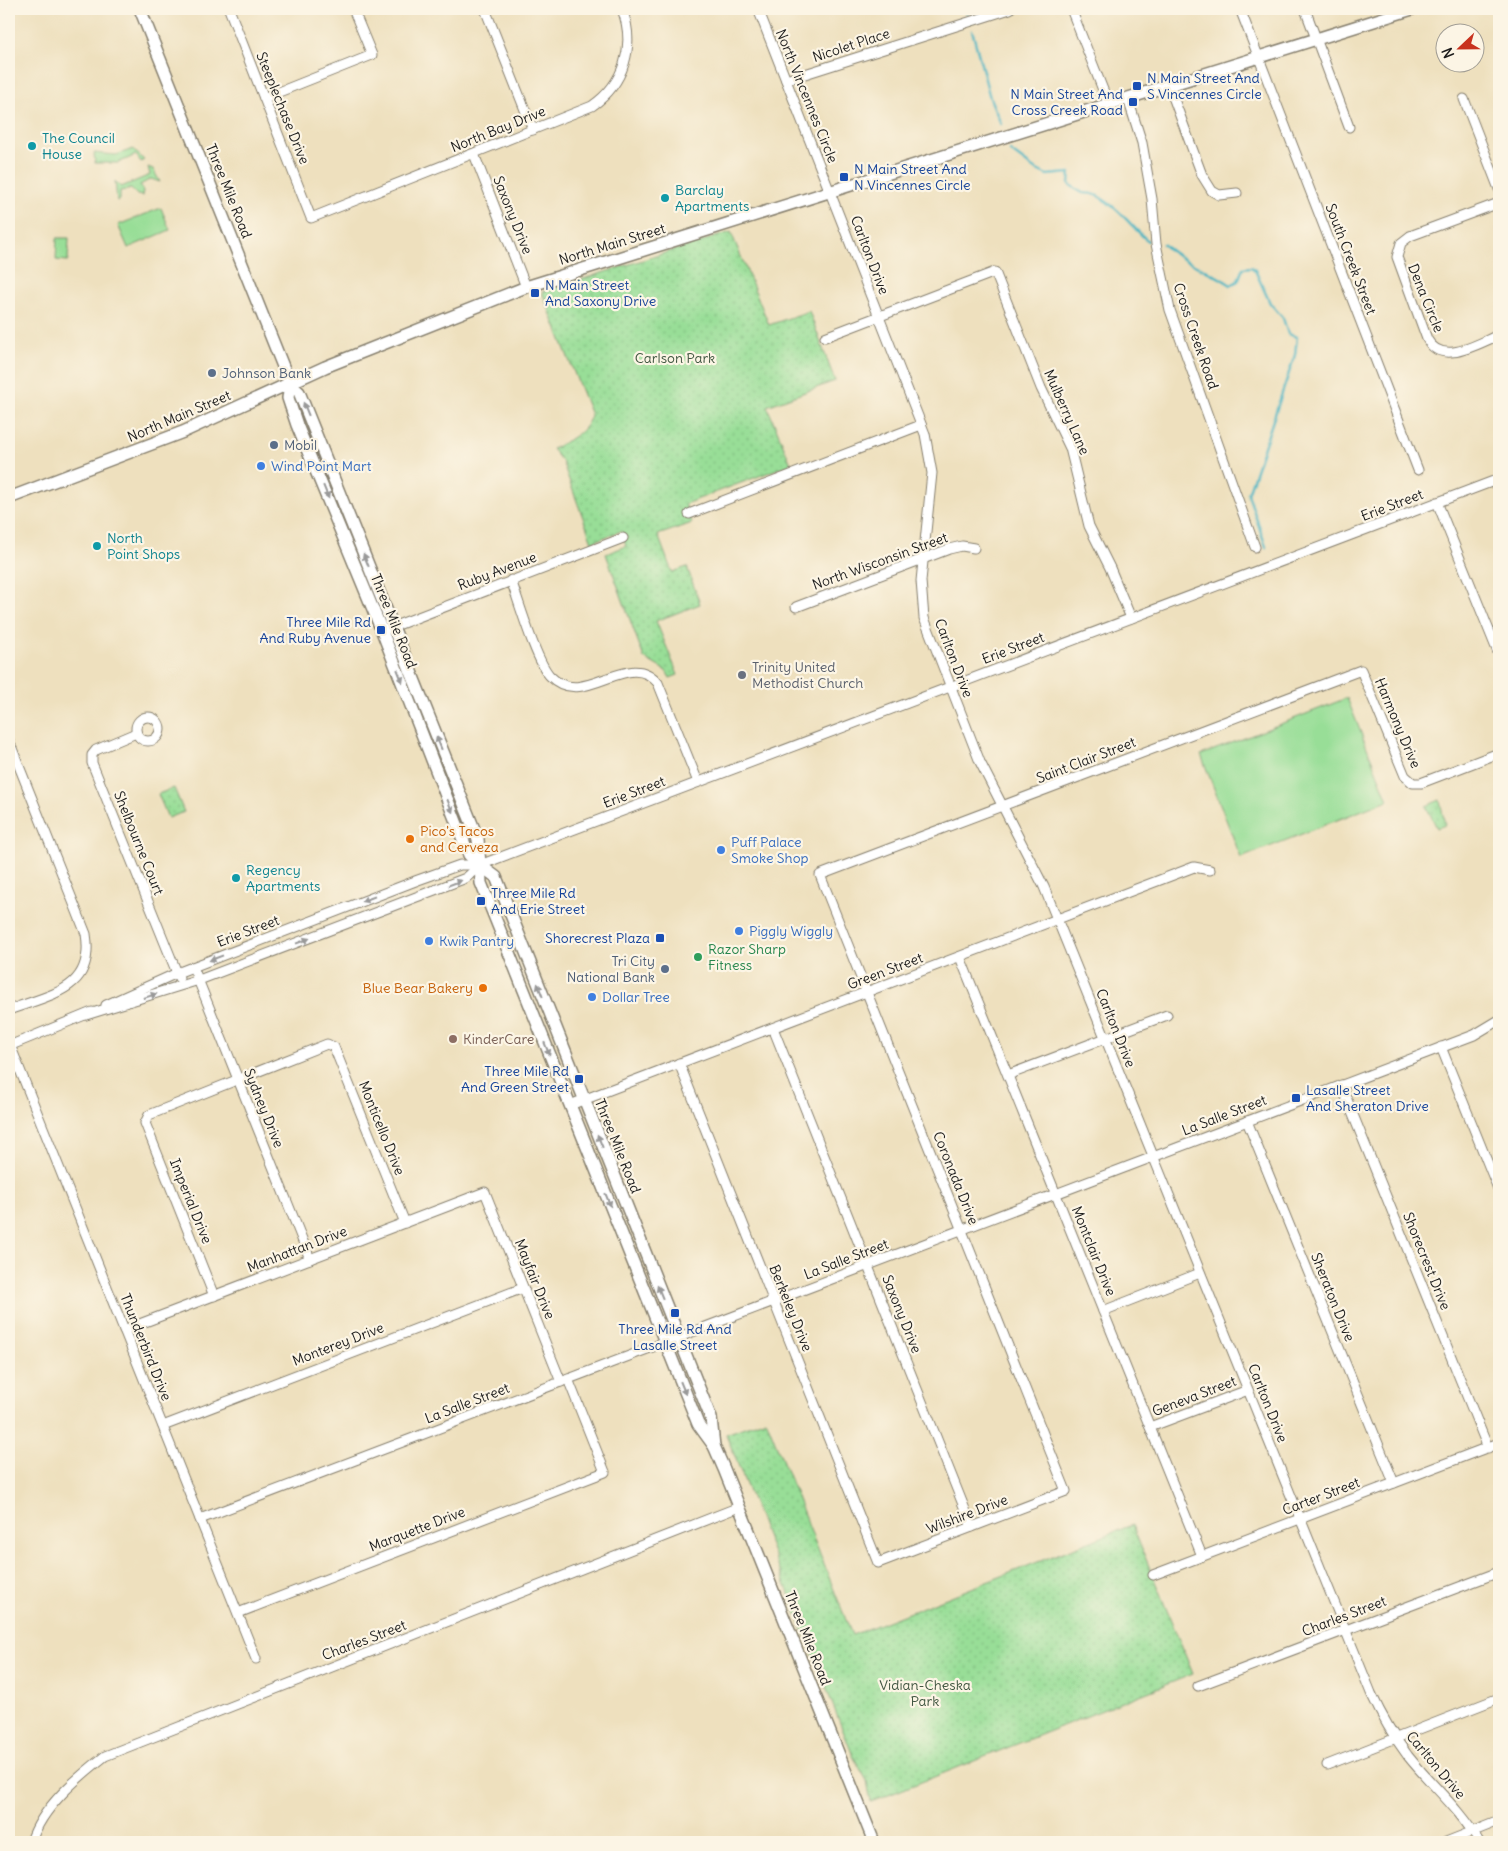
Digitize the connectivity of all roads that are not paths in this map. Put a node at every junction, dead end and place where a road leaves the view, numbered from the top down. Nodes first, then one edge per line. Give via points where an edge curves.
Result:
1 (140, 9) edge
2 (229, 9) edge
3 (353, 9) edge
4 (485, 9) edge
5 (622, 9) edge
6 (758, 9) edge
7 (1010, 9) edge
8 (1071, 9) edge
9 (1240, 9) edge
10 (1305, 9) edge
11 (1412, 9) edge
12 (1316, 39) junction
13 (1258, 57) junction
14 (786, 80) junction
15 (1169, 86) junction
16 (264, 98) junction
17 (1128, 99) junction
18 (1464, 99) dead end
19 (1108, 105) junction
20 (1349, 127) dead end
21 (533, 130) junction
22 (474, 154) junction
23 (1499, 189) edge
24 (831, 193) junction
25 (1237, 193) dead end
26 (1499, 202) edge
27 (312, 218) joint
28 (526, 287) junction
29 (879, 318) junction
30 (1499, 335) edge
31 (825, 337) dead end
32 (290, 384) junction
33 (921, 425) junction
34 (1418, 470) dead end
35 (1499, 479) edge
36 (9, 498) edge
37 (1437, 502) junction
38 (688, 514) dead end
39 (623, 538) dead end
40 (974, 548) dead end
41 (1255, 548) dead end
42 (923, 559) junction
43 (511, 580) junction
44 (796, 607) dead end
45 (1131, 618) junction
46 (387, 629) junction
47 (1499, 656) edge
48 (1361, 670) joint
49 (950, 687) junction
50 (136, 733) dead end
51 (9, 741) edge
52 (1499, 753) edge
53 (698, 782) junction
54 (1002, 806) junction
55 (480, 865) junction
56 (1210, 870) dead end
57 (820, 875) joint
58 (390, 891) junction
59 (395, 905) junction
60 (324, 917) junction
61 (1057, 920) junction
62 (330, 931) junction
63 (960, 957) junction
64 (194, 967) junction
65 (177, 973) junction
66 (199, 980) junction
67 (182, 986) junction
68 (867, 992) junction
69 (9, 1010) edge
70 (86, 1015) junction
71 (1167, 1015) dead end
72 (1499, 1020) edge
73 (773, 1028) junction
74 (1105, 1038) junction
75 (9, 1045) edge
76 (1441, 1047) junction
77 (679, 1064) junction
78 (1008, 1075) junction
79 (238, 1080) junction
80 (1341, 1085) junction
81 (583, 1100) junction
82 (570, 1105) junction
83 (1247, 1121) junction
84 (1153, 1156) junction
85 (1499, 1192) edge
86 (480, 1194) joint
87 (1056, 1194) junction
88 (405, 1223) junction
89 (962, 1230) junction
90 (310, 1259) junction
91 (868, 1265) junction
92 (1200, 1274) junction
93 (523, 1288) junction
94 (214, 1296) junction
95 (774, 1301) junction
96 (1103, 1310) junction
97 (124, 1330) junction
98 (678, 1338) junction
99 (665, 1343) junction
100 (564, 1380) junction
101 (1248, 1390) junction
102 (163, 1426) junction
103 (1150, 1427) junction
104 (1499, 1443) edge
105 (714, 1446) junction
106 (1488, 1448) junction
107 (605, 1472) joint
108 (1394, 1484) junction
109 (1066, 1491) joint
110 (740, 1507) junction
111 (200, 1519) junction
112 (1300, 1519) junction
113 (972, 1527) junction
114 (1202, 1556) junction
115 (878, 1563) joint
116 (1499, 1572) edge
117 (1153, 1575) dead end
118 (238, 1613) junction
119 (1345, 1630) junction
120 (256, 1659) dead end
121 (1198, 1686) dead end
122 (1499, 1698) edge
123 (1396, 1739) junction
124 (1327, 1765) dead end
125 (1499, 1821) edge
126 (1472, 1832) junction
127 (32, 1842) edge
128 (874, 1842) edge
129 (1446, 1842) edge
130 (1479, 1842) edge

1 - 32 street, Three Mile Road
2 - 16 street, Steeplechase Drive
3 - 16 street via 372,55
4 - 21 street
5 - 21 street, North Bay Drive via 628,31 628,52 616,83 592,106
6 - 14 street, North Vincennes Circle
7 - 14 street, Nicolet Place
8 - 19 street
9 - 13 street, South Creek Street
10 - 12 street
11 - 12 street, North Main Street
12 - 13 street, North Main Street
12 - 20 street
13 - 15 street, North Main Street
13 - 34 street, South Creek Street
14 - 24 street, North Vincennes Circle
15 - 17 street, North Main Street
15 - 25 street via 1206,184 1219,195
16 - 27 street, Steeplechase Drive
17 - 19 street, North Main Street
17 - 41 street, Cross Creek Road via 1142,143 1156,244 1170,310
18 - 23 street
19 - 24 street, North Main Street
21 - 22 street, North Bay Drive
22 - 27 street, North Bay Drive
22 - 28 street, Saxony Drive
24 - 28 street, North Main Street
24 - 29 street, Carlton Drive
26 - 30 street, Dena Circle via 1410,236 1401,243 1397,262 1430,344 1440,351 1453,352
28 - 32 street, North Main Street
29 - 31 street
29 - 33 street, Carlton Drive
29 - 45 street, Mulberry Lane via 995,272 1041,388 1070,448 1089,526
32 - 36 street, North Main Street via 183,432
32 - 46 street, Three Mile Road via 299,392
33 - 38 street
33 - 42 street, Carlton Drive via 932,473
35 - 37 street, Erie Street
37 - 45 street, Erie Street
37 - 47 street
39 - 43 street, Ruby Avenue
40 - 42 street, North Wisconsin Street via 962,546
42 - 44 street, North Wisconsin Street
42 - 49 street, Carlton Drive via 921,593 924,618
43 - 46 street, Ruby Avenue
43 - 53 street via 542,662 556,680 572,687 582,687 635,670 654,678
45 - 49 street, Erie Street
46 - 55 street, Three Mile Road via 469,855
48 - 52 street, Harmony Drive via 1405,776 1413,783 1422,783
48 - 54 street, Saint Clair Street
49 - 53 street, Erie Street
49 - 54 street, Carlton Drive via 980,762
50 - 65 street, Shelbourne Court via 96,750 92,763
51 - 69 street via 86,934 89,952 85,969 66,988
53 - 55 street, Erie Street
54 - 57 street, Saint Clair Street
54 - 61 street, Carlton Drive via 1034,865
55 - 58 street, Erie Street via 460,865
59 -> 55 street, Erie Street via 466,878
81 -> 55 street, Three Mile Road via 496,877
55 -> 82 street, Three Mile Road via 481,883
56 - 61 street, Green Street via 1194,867
57 - 68 street, Coronada Drive
58 - 59 street
58 -> 60 street, Erie Street
59 - 62 street, Erie Street
60 - 62 street
60 -> 64 street, Erie Street
61 - 63 street, Green Street
61 - 74 street, Carlton Drive
66 -> 62 street, Erie Street
63 - 68 street, Green Street
63 - 78 street, Montclair Drive
64 - 65 street, Erie Street
64 - 66 street, Sydney Drive
65 - 67 street, Shelbourne Court
65 - 70 street, Erie Street
66 - 67 street, Erie Street
66 - 79 street, Sydney Drive
70 -> 67 street, Erie Street
68 - 73 street, Green Street
68 - 89 street, Coronada Drive
70 - 75 street, Erie Street
71 - 74 street
72 - 76 street, La Salle Street via 1474,1035
73 - 77 street, Green Street
73 - 91 street, Saxony Drive
74 - 78 street
74 - 84 street, Carlton Drive
75 - 97 street, Thunderbird Drive
76 - 80 street, La Salle Street
76 - 85 street
77 - 81 street, Green Street
77 - 95 street, Berkeley Drive
78 - 87 street, Montclair Drive
79 - 88 street, Monticello Drive via 327,1044 334,1047
79 - 90 street, Sydney Drive
79 - 94 street, Imperial Drive via 148,1116 145,1123
80 - 83 street, La Salle Street
80 - 106 street, Shorecrest Drive
81 - 82 street, Green Street
98 -> 81 street, Three Mile Road
82 -> 99 street, Three Mile Road
83 - 84 street, La Salle Street
83 - 108 street, Sheraton Drive
84 - 87 street, La Salle Street
84 - 92 street, Carlton Drive
86 - 88 street, Manhattan Drive
86 - 93 street, Mayfair Drive via 485,1192
87 - 89 street, La Salle Street
87 - 96 street, Montclair Drive
88 - 90 street, Manhattan Drive
89 - 91 street, La Salle Street
89 - 109 street, Coronada Drive
90 - 94 street, Manhattan Drive
91 - 95 street, La Salle Street
91 - 113 street, Saxony Drive
92 - 96 street
92 - 101 street, Carlton Drive
93 - 100 street, Mayfair Drive
93 - 102 street, Monterey Drive
94 - 97 street, Manhattan Drive
95 - 98 street, La Salle Street
95 - 115 street, Berkeley Drive
96 - 103 street, Montclair Drive
97 - 102 street, Thunderbird Drive
98 - 99 street, La Salle Street
98 - 105 street, Three Mile Road via 711,1418
99 - 100 street, La Salle Street
99 -> 105 street, Three Mile Road via 698,1424
100 - 107 street, Mayfair Drive
100 - 111 street, La Salle Street
101 - 103 street, Geneva Street
101 - 112 street, Carlton Drive
102 - 111 street, Thunderbird Drive
103 - 114 street, Montclair Drive
104 - 106 street, Carter Street
105 - 110 street, Three Mile Road
106 - 108 street, Carter Street
107 - 118 street, Marquette Drive
108 - 112 street, Carter Street
109 - 113 street, Wilshire Drive
110 - 127 street, Charles Street via 105,1756 72,1781 35,1830
110 - 128 street, Three Mile Road
111 - 118 street, Thunderbird Drive
112 - 114 street, Carter Street
112 - 119 street, Carlton Drive
113 - 115 street, Wilshire Drive
114 - 117 street, Carter Street
116 - 119 street, Charles Street
118 - 120 street, Thunderbird Drive
119 - 121 street, Charles Street
119 - 123 street, Carlton Drive via 1371,1693
122 - 123 street
123 - 124 street
123 - 126 street, Carlton Drive
125 - 126 street
126 - 129 street
126 - 130 street, Carlton Drive

